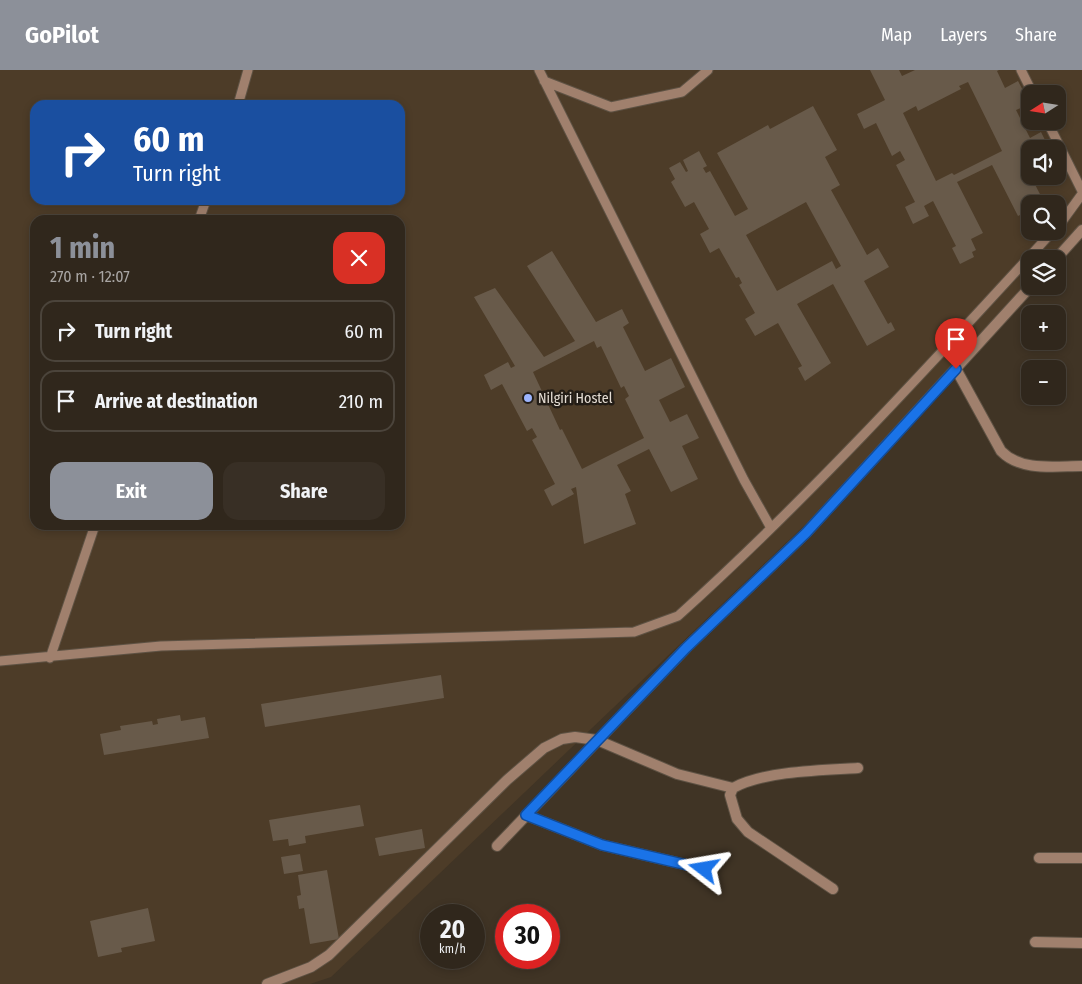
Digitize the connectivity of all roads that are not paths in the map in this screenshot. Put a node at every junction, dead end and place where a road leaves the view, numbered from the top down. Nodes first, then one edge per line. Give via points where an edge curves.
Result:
1 (248, 70) edge
2 (538, 70) edge
3 (708, 70) edge
4 (1021, 70) edge
5 (544, 81) junction
6 (1028, 85) edge
7 (239, 100) edge
8 (1051, 130) edge
9 (1082, 192) edge
10 (1066, 215) edge
11 (1082, 230) edge
12 (1045, 240) edge
13 (1064, 250) edge
14 (1023, 295) edge
15 (956, 369) junction
16 (1082, 466) edge
17 (771, 528) junction
18 (93, 530) edge
19 (50, 658) junction
20 (0, 661) edge
21 (597, 740) junction
22 (858, 768) dead end
23 (734, 788) junction
24 (526, 815) junction
25 (497, 846) dead end
26 (1039, 858) dead end
27 (1082, 858) edge
28 (704, 869) dead end
29 (833, 889) dead end
30 (1035, 942) dead end
31 (1082, 943) edge
32 (267, 984) edge

1 - 7 lane
2 - 5 lane
3 - 5 lane via 682,92 611,107
4 - 6 lane
5 - 17 lane via 739,471
8 - 9 lane
9 - 10 lane
11 - 13 street
12 - 17 lane via 915,382
14 - 15 street
15 - 16 street via 1001,452 1009,460 1028,465
15 - 21 street via 806,533 686,648
17 - 19 lane via 678,616 634,632 161,646
18 - 19 lane
19 - 20 lane
21 - 23 street via 677,774
21 - 24 street
21 - 32 street via 575,737 544,748 329,954 311,967
22 - 23 street via 753,780
23 - 29 street via 730,796 732,808 748,832
24 - 25 street
24 - 28 street via 602,845
26 - 27 street
30 - 31 street

